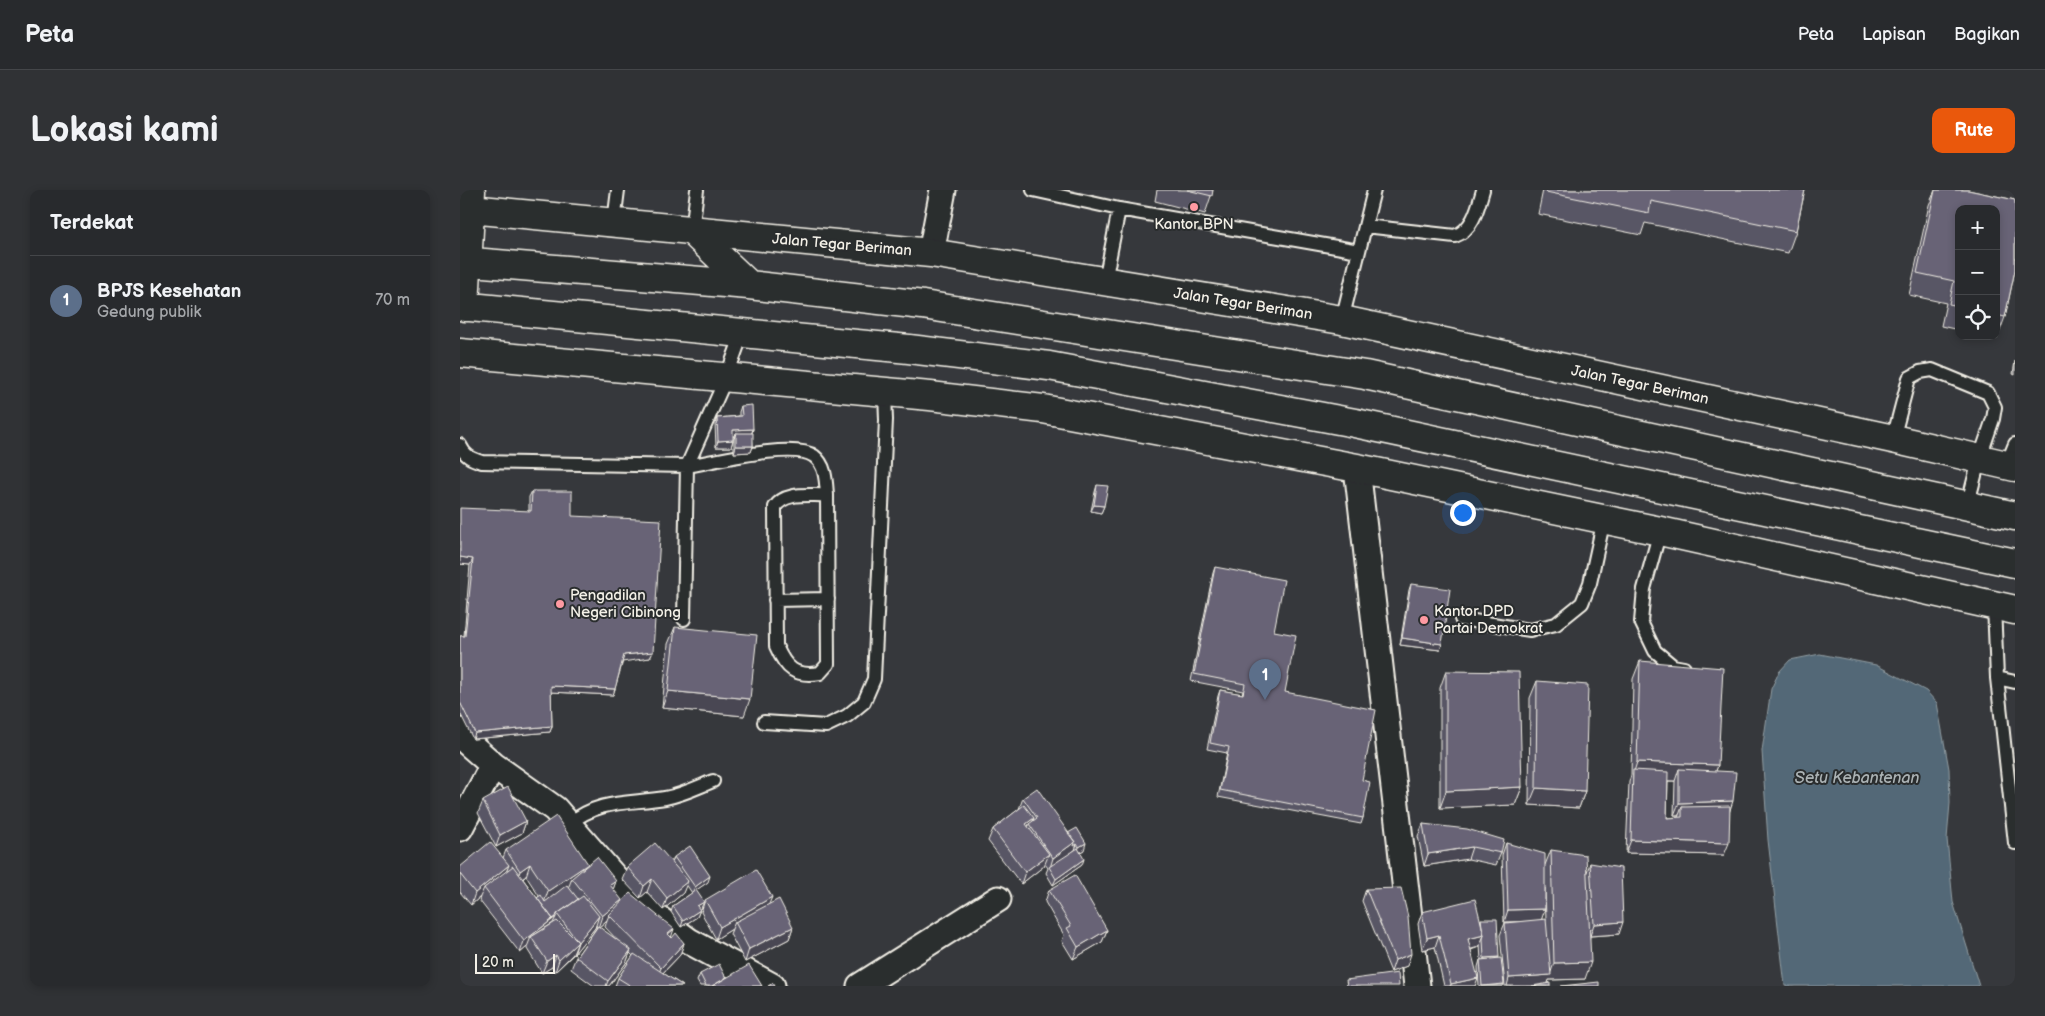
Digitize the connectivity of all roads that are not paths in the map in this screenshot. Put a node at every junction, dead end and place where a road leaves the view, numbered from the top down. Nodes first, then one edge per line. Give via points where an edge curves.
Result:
1 (618, 190) edge
2 (697, 190) edge
3 (943, 190) edge
4 (1033, 190) edge
5 (1374, 190) edge
6 (1483, 190) edge
7 (467, 202) edge
8 (1119, 209) junction
9 (614, 222) junction
10 (1366, 226) junction
11 (692, 231) junction
12 (1359, 251) junction
13 (931, 253) junction
14 (464, 261) edge
15 (1105, 281) junction
16 (749, 285) junction
17 (462, 306) edge
18 (1342, 320) junction
19 (742, 334) junction
20 (460, 353) edge
21 (726, 378) junction
22 (885, 393) junction
23 (1893, 439) junction
24 (460, 445) edge
25 (2012, 459) edge
26 (1980, 460) junction
27 (687, 466) junction
28 (1357, 468) junction
29 (827, 495) junction
30 (1967, 507) junction
31 (2015, 516) edge
32 (1604, 519) junction
33 (1656, 544) junction
34 (2015, 564) edge
35 (828, 599) junction
36 (775, 600) junction
37 (2004, 607) edge
38 (684, 619) dead end
39 (1461, 619) dead end
40 (1700, 670) edge
41 (1997, 678) junction
42 (2015, 682) edge
43 (764, 722) dead end
44 (460, 732) edge
45 (493, 765) junction
46 (713, 780) dead end
47 (569, 824) junction
48 (460, 828) edge
49 (2015, 843) edge
50 (998, 899) dead end
51 (772, 986) edge
52 (860, 986) edge
53 (1417, 986) edge

1 - 9 lane
2 - 11 lane
3 - 13 street
4 - 8 lane
5 - 10 lane
6 - 10 lane via 1467,228 1455,236
7 - 9 main road, Jalan Tegar Beriman
7 - 14 main road
8 - 12 lane
8 - 15 lane
9 - 11 main road, Jalan Tegar Beriman
10 - 12 lane
11 - 13 main road, Jalan Tegar Beriman
11 - 16 main road
12 - 18 lane
13 - 15 main road, Jalan Tegar Beriman
14 - 16 main road
14 - 17 main road
15 - 18 main road, Jalan Tegar Beriman
16 - 30 main road via 933,306 1365,375
17 - 19 main road
18 - 23 main road, Jalan Tegar Beriman
19 - 21 lane
19 - 34 main road via 1049,366 1355,423
20 - 21 main road
21 - 22 main road
21 - 27 lane
22 - 28 main road via 1043,409
22 - 43 lane via 874,679 864,702 847,716 826,726
23 - 26 main road, Jalan Tegar Beriman
23 - 26 lane via 1910,378 1932,370 1988,393 1995,407
24 - 27 lane via 471,459 482,462
25 - 26 main road, Jalan Tegar Beriman
26 - 30 lane
27 - 29 lane via 782,449 801,452 813,455 821,463
27 - 38 lane
28 - 32 main road
28 - 53 street
29 - 35 lane
29 - 36 lane via 786,496 775,507
30 - 31 main road
32 - 33 main road
32 - 39 lane via 1590,583 1582,603 1556,624 1530,630
33 - 37 main road
33 - 40 lane via 1644,589 1641,622 1655,650 1673,666
35 - 36 lane
35 - 36 lane via 828,664 820,673 808,675 794,671 783,661 776,646
37 - 41 lane
41 - 42 lane
41 - 49 lane
44 - 45 street
45 - 47 street via 547,803
45 - 48 street
46 - 47 lane via 667,798 603,806 581,814
47 - 51 street via 628,894 655,916 689,941
50 - 52 street

